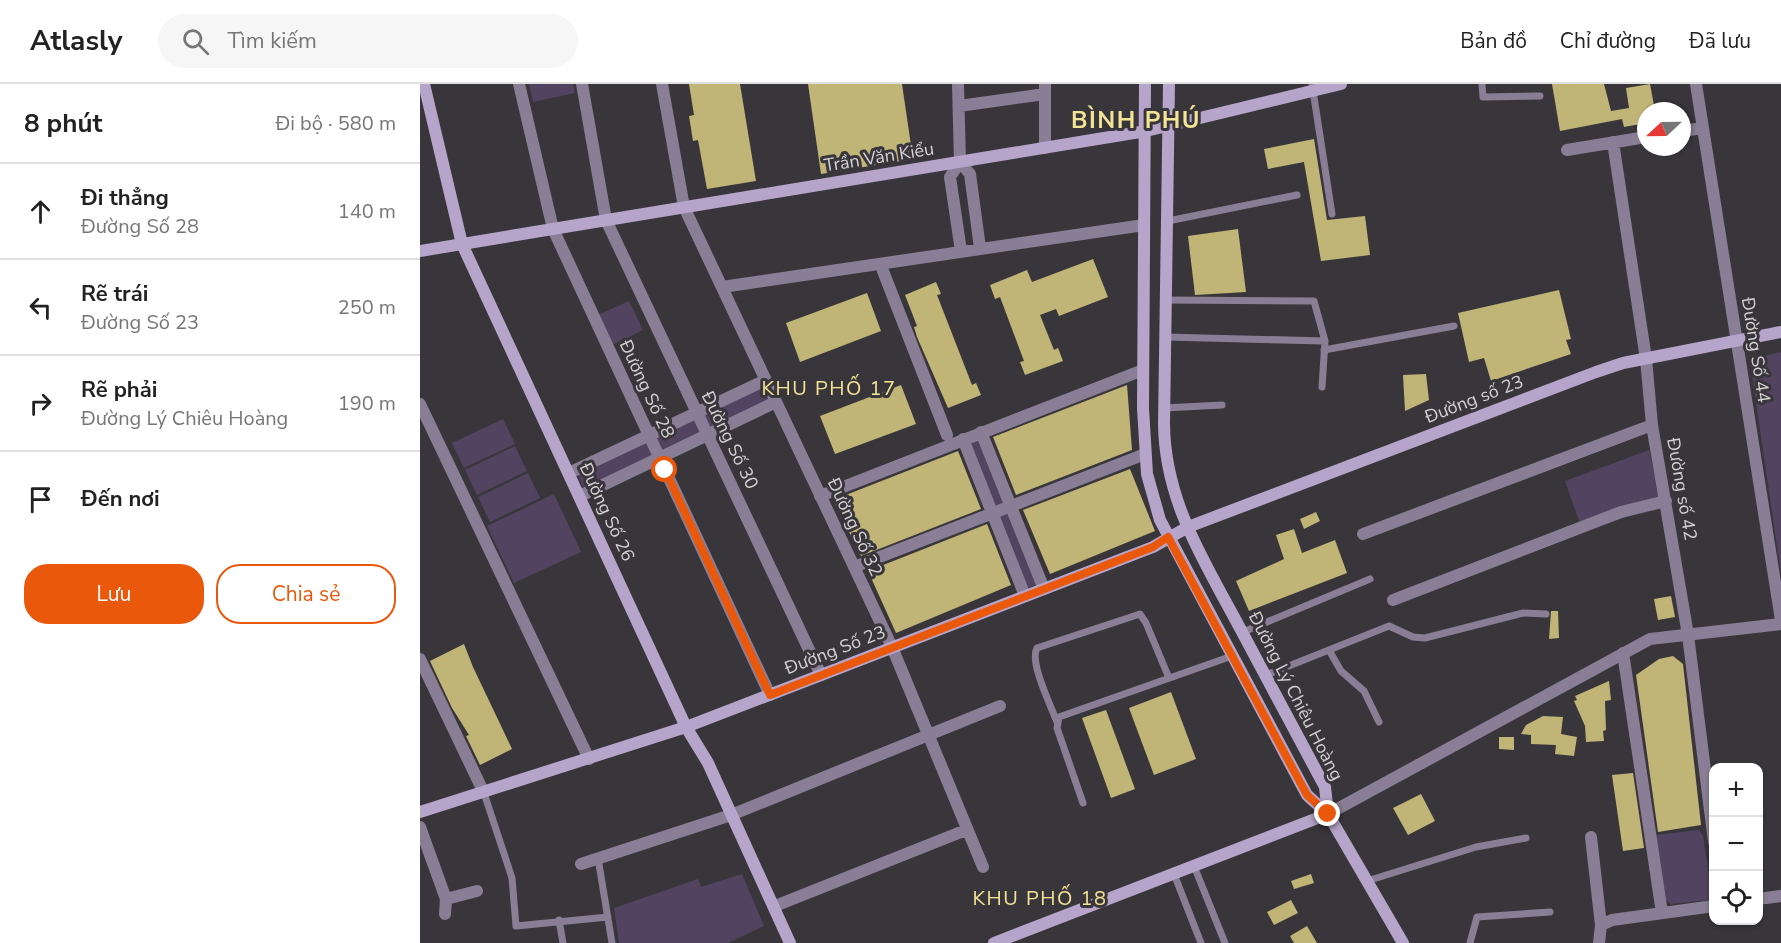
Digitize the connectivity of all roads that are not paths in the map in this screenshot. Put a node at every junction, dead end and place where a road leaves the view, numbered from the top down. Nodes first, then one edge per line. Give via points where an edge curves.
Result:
1 (424, 84) edge
2 (519, 84) edge
3 (582, 84) edge
4 (662, 84) edge
5 (958, 84) edge
6 (1145, 84) edge
7 (1169, 84) edge
8 (1341, 84) edge
9 (1482, 84) edge
10 (1695, 84) edge
11 (1312, 88) edge
12 (1045, 89) edge
13 (1540, 96) dead end
14 (959, 106) junction
15 (1170, 127) junction
16 (1703, 128) junction
17 (1691, 130) edge
18 (1146, 131) junction
19 (1637, 138) edge
20 (1613, 142) junction
21 (1045, 148) junction
22 (1567, 150) dead end
23 (960, 162) junction
24 (1297, 195) dead end
25 (684, 207) junction
26 (1332, 214) dead end
27 (606, 220) junction
28 (1168, 221) junction
29 (1144, 225) junction
30 (553, 229) junction
31 (462, 244) junction
32 (980, 248) junction
33 (961, 250) junction
34 (420, 251) edge
35 (883, 271) dead end
36 (722, 286) junction
37 (1166, 300) junction
38 (1454, 326) dead end
39 (1781, 332) edge
40 (1165, 337) junction
41 (1735, 339) junction
42 (1325, 341) junction
43 (1324, 350) junction
44 (1646, 359) junction
45 (1143, 370) junction
46 (766, 380) junction
47 (1322, 387) dead end
48 (776, 402) junction
49 (420, 404) edge
50 (1222, 405) dead end
51 (1164, 408) junction
52 (696, 412) junction
53 (1652, 425) junction
54 (981, 432) junction
55 (649, 435) junction
56 (708, 435) junction
57 (947, 435) dead end
58 (963, 439) junction
59 (1145, 454) junction
60 (660, 458) junction
61 (569, 473) junction
62 (580, 496) junction
63 (820, 496) junction
64 (1666, 501) junction
65 (1011, 505) junction
66 (992, 513) junction
67 (1188, 527) junction
68 (1363, 534) dead end
69 (1168, 537) junction
70 (854, 567) junction
71 (1370, 579) dead end
72 (1044, 589) junction
73 (1025, 596) junction
74 (1393, 600) dead end
75 (1546, 614) dead end
76 (1781, 622) edge
77 (1243, 632) junction
78 (1688, 635) junction
79 (892, 647) junction
80 (1329, 650) junction
81 (1623, 654) junction
82 (1232, 656) junction
83 (420, 659) edge
84 (821, 675) junction
85 (1266, 675) junction
86 (1168, 678) junction
87 (770, 695) junction
88 (1000, 706) dead end
89 (1057, 722) junction
90 (1379, 722) dead end
91 (686, 727) junction
92 (927, 734) junction
93 (589, 759) junction
94 (484, 793) junction
95 (1083, 803) dead end
96 (420, 812) edge
97 (1328, 814) junction
98 (731, 815) junction
99 (1710, 817) edge
100 (420, 827) edge
101 (966, 830) junction
102 (1592, 837) dead end
103 (1526, 838) dead end
104 (598, 858) junction
105 (581, 864) dead end
106 (1194, 866) junction
107 (983, 867) dead end
108 (1174, 874) junction
109 (1367, 881) junction
110 (477, 891) dead end
111 (1781, 896) edge
112 (1763, 898) edge
113 (446, 899) junction
114 (775, 906) junction
115 (1709, 907) edge
116 (1550, 912) dead end
117 (1662, 913) junction
118 (445, 914) dead end
119 (608, 917) junction
120 (559, 920) junction
121 (1601, 925) junction
122 (563, 943) edge
123 (612, 943) edge
124 (790, 943) edge
125 (994, 943) edge
126 (1201, 943) edge
127 (1225, 943) edge
128 (1403, 943) edge
129 (1470, 943) edge
130 (1599, 943) edge

1 - 31 street, Đường Số 26
2 - 30 street
3 - 27 street
4 - 25 street
5 - 14 street
6 - 18 street, Đường Lý Chiêu Hoàng
7 - 15 street, Đường Lý Chiêu Hoàng
8 - 11 street, Trần Văn Kiểu
9 - 13 lane via 1483,98
10 - 16 street, Đường Số 44
11 - 15 street, Trần Văn Kiểu
11 - 26 lane
12 - 14 street
12 - 21 street
14 - 23 street
15 - 18 street, Trần Văn Kiểu
15 - 28 street, Đường Lý Chiêu Hoàng
16 - 17 street
16 - 41 street, Đường Số 44
18 - 21 street, Trần Văn Kiểu
18 - 29 street, Đường Lý Chiêu Hoàng
19 - 20 street
20 - 22 street
20 - 44 street, Đường số 42
21 - 23 street, Trần Văn Kiểu
23 - 25 street, Trần Văn Kiểu
23 - 32 street via 970,174
23 - 33 street via 950,177
24 - 28 lane
25 - 27 street, Trần Văn Kiểu
25 - 36 street, Đường Số 32
27 - 30 street, Trần Văn Kiểu
27 - 52 street, Đường Số 30
28 - 37 street, Đường Lý Chiêu Hoàng
29 - 32 street
29 - 45 street, Đường Lý Chiêu Hoàng
30 - 31 street, Trần Văn Kiểu
30 - 55 street, Đường Số 28
31 - 34 street, Trần Văn Kiểu
31 - 61 street, Đường Số 26
32 - 33 street
33 - 36 street
35 - 57 street
36 - 46 street, Đường Số 32
37 - 40 street, Đường Lý Chiêu Hoàng
37 - 42 lane via 1314,301
38 - 43 lane
39 - 41 street, Đường số 23
40 - 42 lane
40 - 51 street, Đường Lý Chiêu Hoàng
41 - 44 street, Đường số 23
41 - 76 street, Đường Số 44
42 - 43 lane
43 - 47 lane
44 - 53 street, Đường số 42
44 - 67 street, Đường số 23 via 1596,372
45 - 54 street
45 - 59 street, Đường Lý Chiêu Hoàng
46 - 48 street, Đường Số 32
46 - 52 street
48 - 56 street
48 - 63 street, Đường Số 32
49 - 93 street
50 - 51 lane
51 - 67 street, Đường Lý Chiêu Hoàng via 1166,462 1178,507
52 - 55 street
52 - 56 street, Đường Số 30
53 - 64 street, Đường số 42
53 - 68 street
54 - 58 street
54 - 65 street
55 - 60 street, Đường Số 28
55 - 61 street
56 - 60 street
56 - 84 street, Đường Số 30
58 - 63 street
58 - 66 street
59 - 65 street
59 - 69 street, Đường Lý Chiêu Hoàng via 1150,492
60 - 62 street
60 - 87 street, Đường Số 28
61 - 62 street, Đường Số 26
62 - 91 street, Đường Số 26
63 - 70 street, Đường Số 32
64 - 74 street via 1621,512
64 - 78 street, Đường số 42
65 - 66 street
65 - 72 street
66 - 70 street
66 - 73 street
67 - 69 street, Đường Số 23
67 - 77 street, Đường Lý Chiêu Hoàng
69 - 72 street, Đường Số 23 via 1153,547
69 - 82 street, Đường Lý Chiêu Hoàng
70 - 79 street, Đường Số 32
71 - 77 lane
72 - 73 street, Đường Số 23
73 - 79 street, Đường Số 23
75 - 80 lane via 1523,613 1425,638 1389,626
76 - 78 street
77 - 85 street, Đường Lý Chiêu Hoàng
78 - 81 street via 1650,639
78 - 99 street, Đường số 42
79 - 84 street, Đường Số 23
79 - 92 street, Đường Số 32
80 - 85 lane
80 - 90 lane via 1341,671 1364,691
81 - 97 street
81 - 117 street
82 - 86 lane
82 - 97 street, Đường Lý Chiêu Hoàng via 1307,795
83 - 94 street
84 - 87 street, Đường Số 23
85 - 97 street, Đường Lý Chiêu Hoàng via 1325,787
86 - 89 lane via 1059,717
86 - 89 lane via 1140,614 1037,648 1040,678
87 - 91 street, Đường Số 23
88 - 92 street
89 - 95 lane
91 - 93 street, Đường Số 23
91 - 98 street, Đường Số 26 via 708,763
92 - 98 street
92 - 101 street, Đường Số 32
93 - 94 street, Đường Số 23
94 - 96 street, Đường Số 23
94 - 120 lane via 512,878 516,926
97 - 106 street
97 - 109 street
98 - 104 street
98 - 114 street, Đường Số 26
100 - 113 street
101 - 107 street, Đường Số 32
101 - 114 street
102 - 121 street
103 - 109 lane via 1476,847
104 - 105 street
104 - 119 lane
106 - 108 street
106 - 127 lane
108 - 125 street
108 - 126 lane
109 - 128 street
110 - 113 street
111 - 112 street
113 - 118 street
114 - 124 street, Đường Số 26
115 - 117 street
116 - 129 lane via 1477,917
117 - 121 street
119 - 120 lane
119 - 123 lane
120 - 122 lane
121 - 130 street

